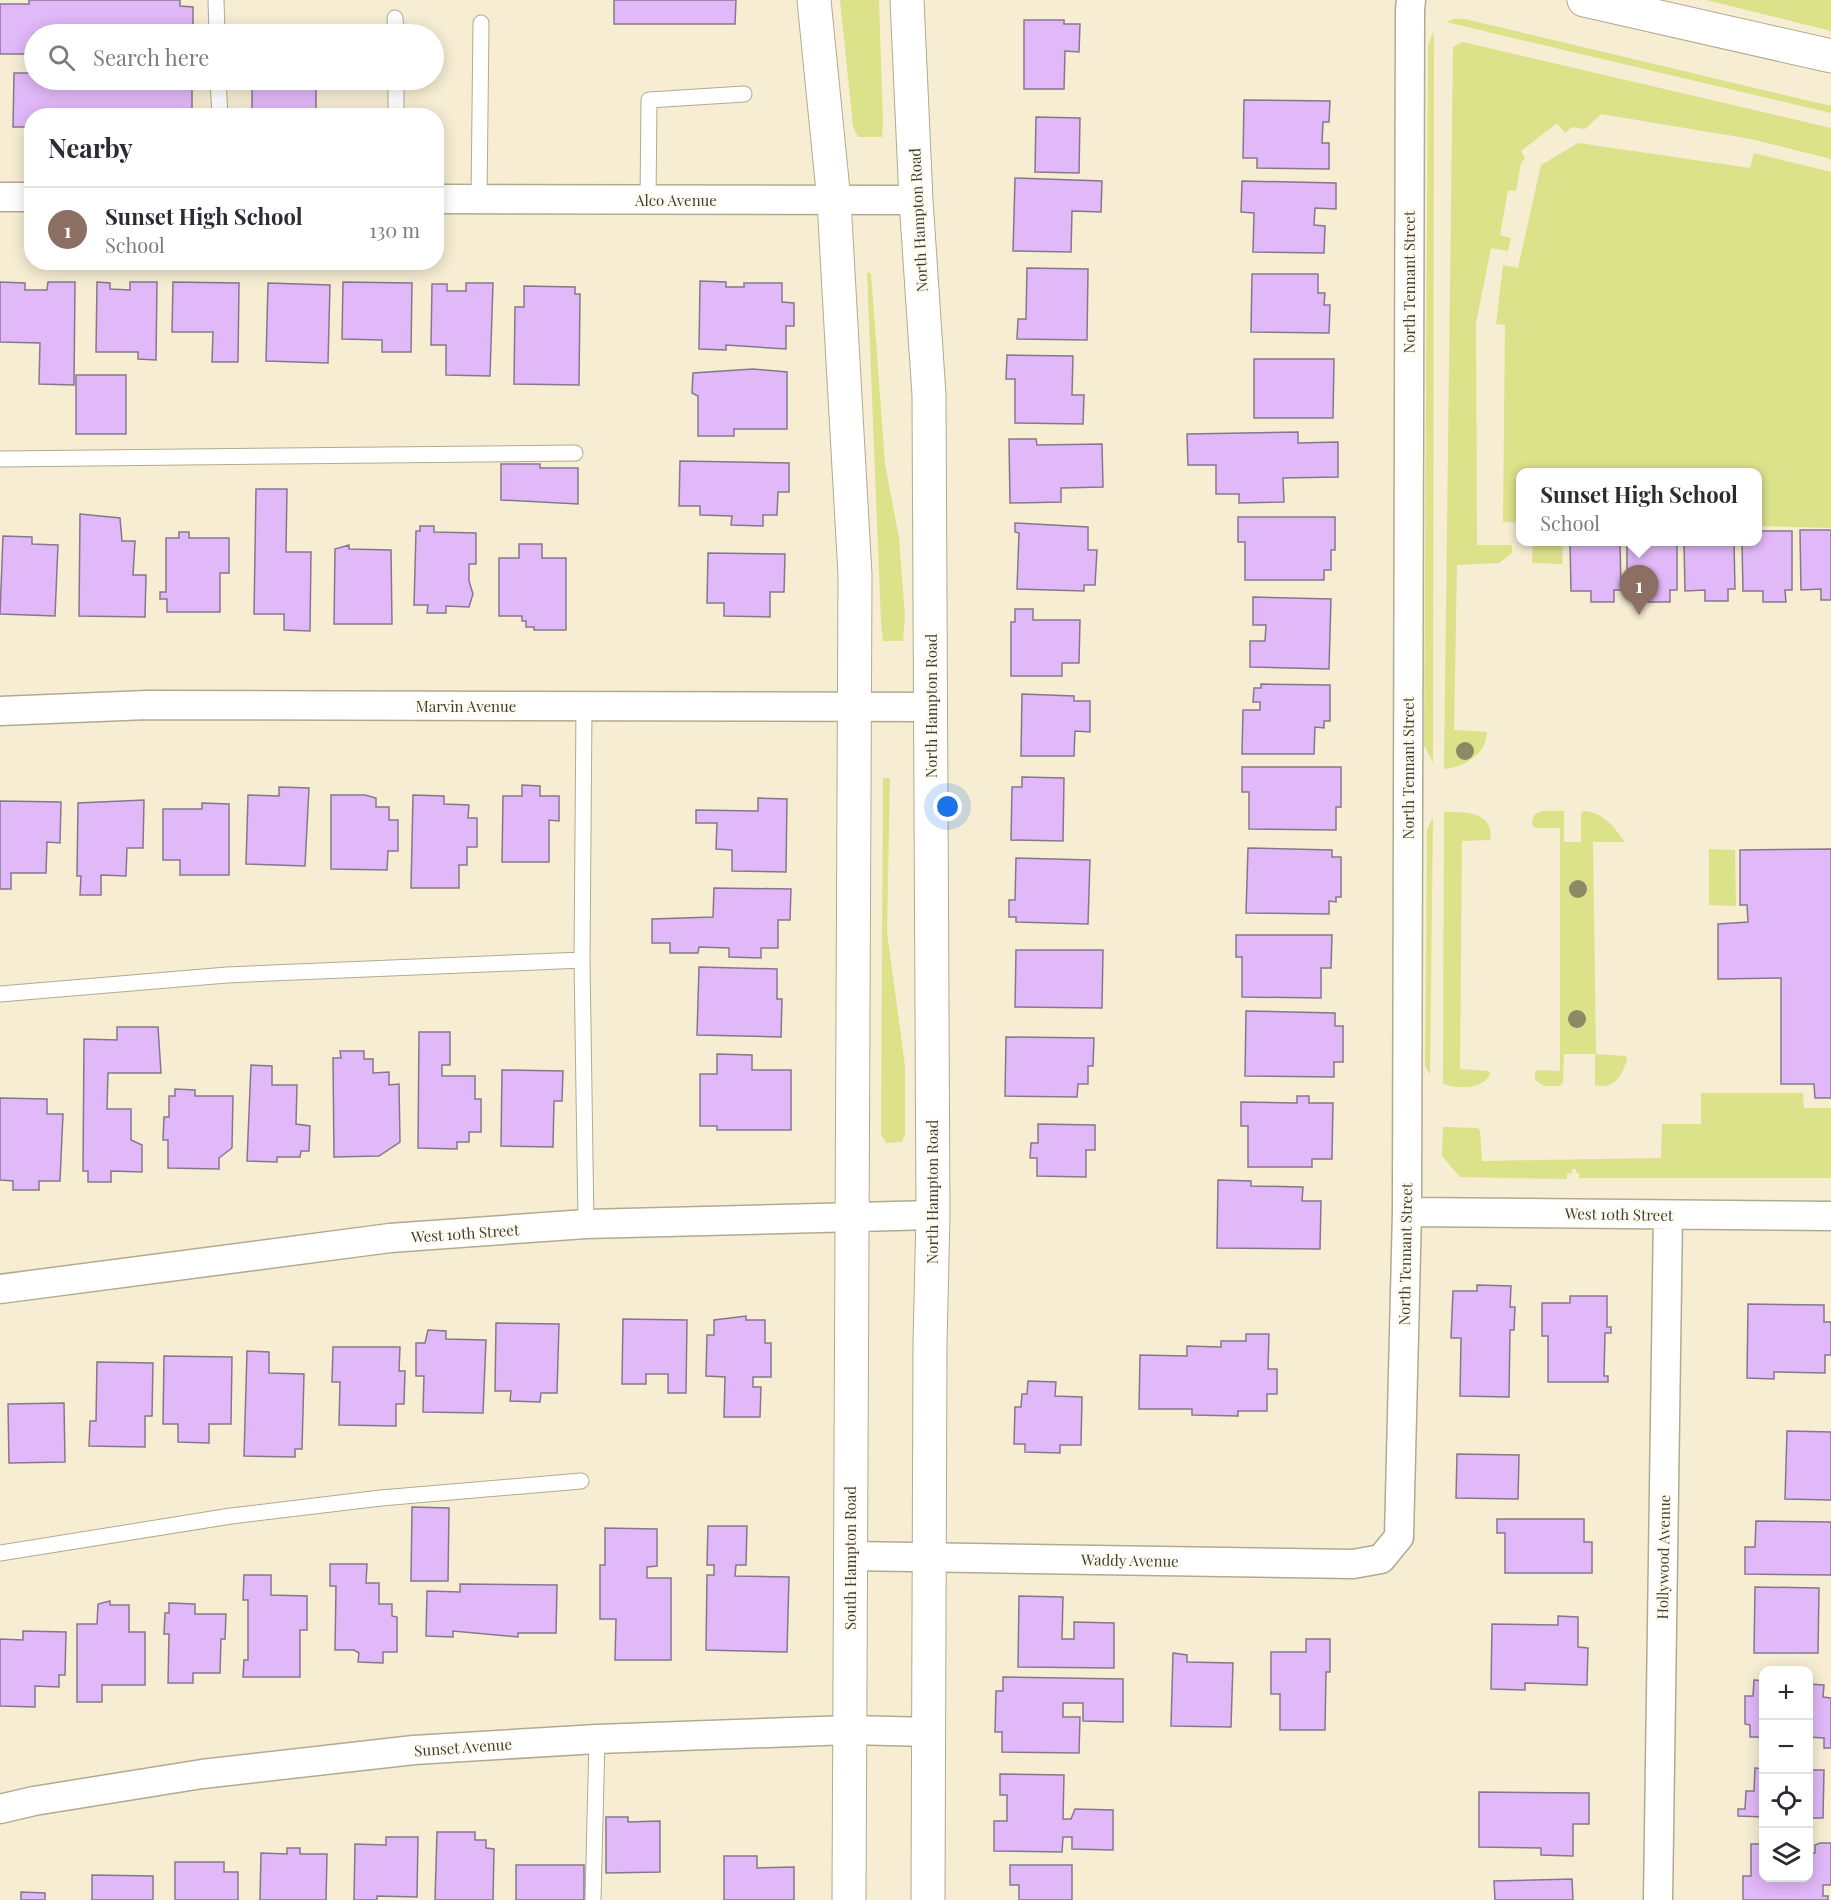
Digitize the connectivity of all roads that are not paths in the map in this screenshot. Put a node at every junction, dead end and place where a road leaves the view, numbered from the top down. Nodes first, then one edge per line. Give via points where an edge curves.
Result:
1 (216, 0) edge
2 (814, 0) edge
3 (907, 0) edge
4 (1411, 0) edge
5 (1584, 0) edge
6 (395, 18) dead end
7 (481, 23) dead end
8 (217, 24) edge
9 (395, 24) edge
10 (1831, 56) edge
11 (219, 90) edge
12 (396, 90) edge
13 (744, 94) dead end
14 (220, 108) edge
15 (396, 108) edge
16 (0, 197) edge
17 (24, 197) edge
18 (444, 199) edge
19 (479, 199) junction
20 (648, 200) junction
21 (916, 200) junction
22 (834, 201) junction
23 (575, 453) dead end
24 (0, 459) edge
25 (584, 706) junction
26 (854, 707) junction
27 (932, 707) junction
28 (0, 711) edge
29 (582, 960) junction
30 (0, 994) edge
31 (1407, 1212) junction
32 (933, 1215) junction
33 (1668, 1215) junction
34 (1831, 1215) edge
35 (853, 1216) junction
36 (586, 1224) junction
37 (0, 1289) edge
38 (581, 1481) dead end
39 (1399, 1537) joint
40 (0, 1553) edge
41 (850, 1556) junction
42 (930, 1556) junction
43 (850, 1730) junction
44 (929, 1732) junction
45 (597, 1739) junction
46 (0, 1809) edge
47 (593, 1900) edge
48 (849, 1900) edge
49 (928, 1900) edge
50 (1658, 1900) edge

1 - 8 lane
2 - 22 main road
3 - 21 main road, North Hampton Road
4 - 31 street, North Tennant Street
5 - 10 main road
6 - 9 lane
7 - 19 lane
11 - 14 lane
12 - 15 lane
13 - 20 lane via 649,100
16 - 17 street
18 - 19 street, Alco Avenue
19 - 20 street, Alco Avenue
20 - 22 street, Alco Avenue
21 - 22 street, Alco Avenue
21 - 27 main road, North Hampton Road via 928,395
22 - 26 main road via 855,575
23 - 24 lane
25 - 26 street, Marvin Avenue
25 - 28 street, Marvin Avenue via 147,705
25 - 29 lane
26 - 27 street, Marvin Avenue
26 - 35 main road
27 - 32 main road, North Hampton Road
29 - 30 lane via 227,975
29 - 36 lane
31 - 33 street, West 10th Street
31 - 39 street, North Tennant Street
32 - 35 street, West 10th Street
32 - 42 main road, North Hampton Road
33 - 34 street, West 10th Street
33 - 50 street, Hollywood Avenue
35 - 36 street, West 10th Street
35 - 41 main road, South Hampton Road
36 - 37 street, West 10th Street via 390,1238
38 - 40 lane via 231,1516
39 - 42 street, Waddy Avenue via 1381,1559 1353,1564
41 - 42 street, Waddy Avenue
41 - 43 main road, South Hampton Road
42 - 44 main road
43 - 44 street, Sunset Avenue
43 - 45 street, Sunset Avenue
43 - 48 main road, South Hampton Road
44 - 49 main road
45 - 46 street, Sunset Avenue via 414,1750 202,1774
45 - 47 lane

